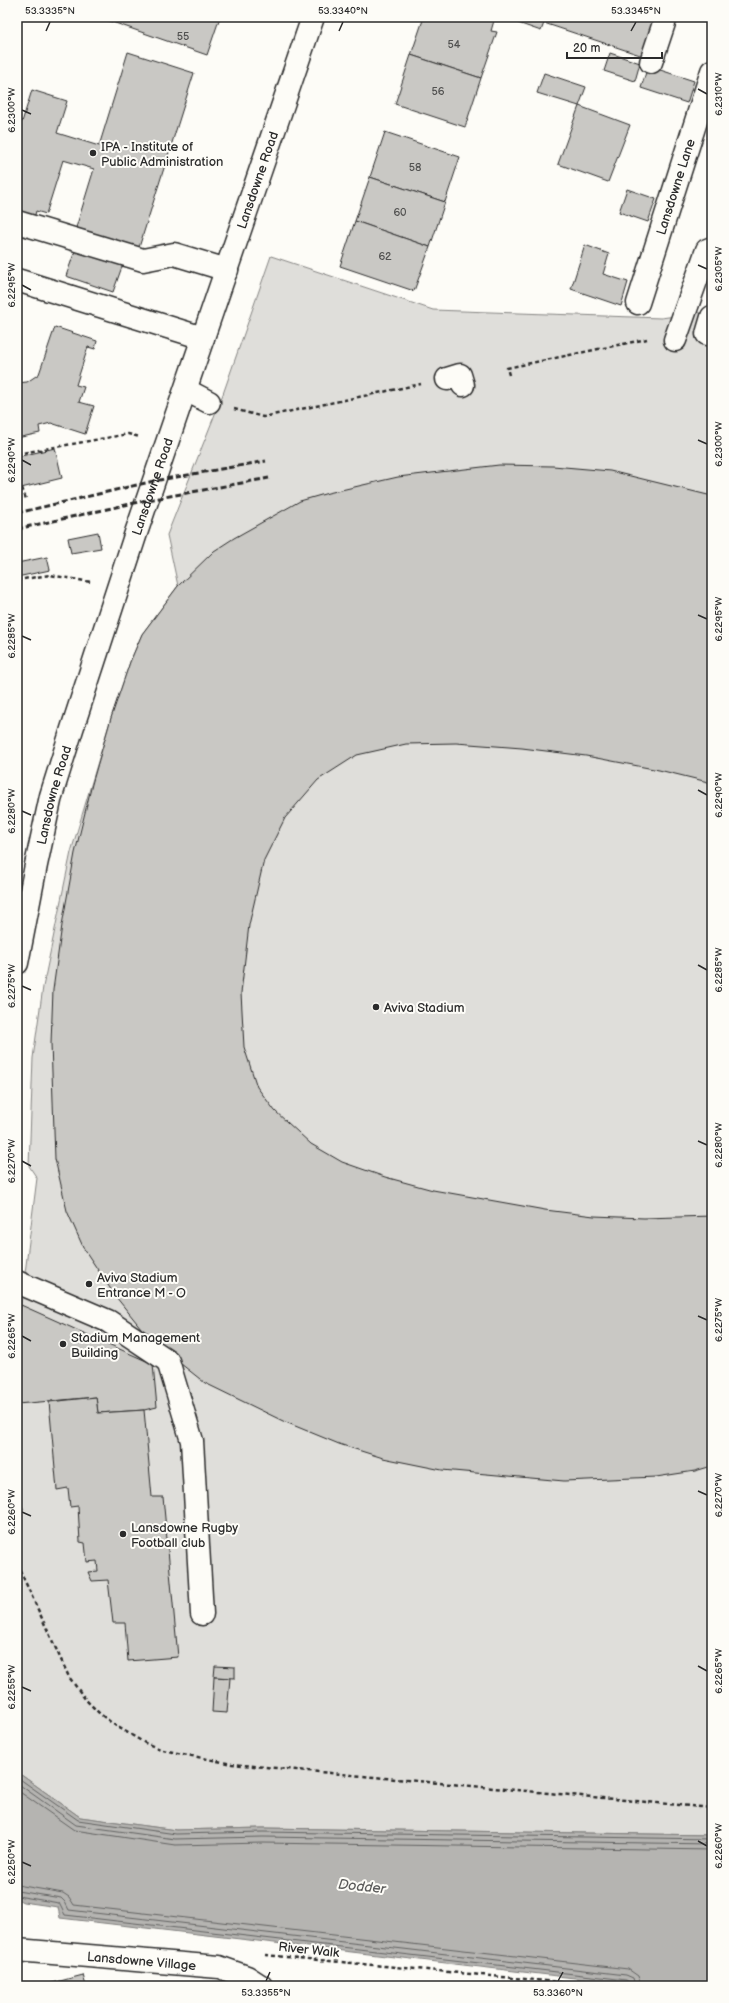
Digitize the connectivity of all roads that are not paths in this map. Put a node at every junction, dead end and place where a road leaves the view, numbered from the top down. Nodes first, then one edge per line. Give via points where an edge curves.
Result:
1 (313, 17) edge
2 (666, 17) edge
3 (651, 62) dead end
4 (712, 71) edge
5 (17, 222) edge
6 (712, 248) edge
7 (227, 270) junction
8 (17, 280) edge
9 (638, 303) dead end
10 (203, 338) junction
11 (675, 340) dead end
12 (186, 390) junction
13 (209, 402) road end
14 (17, 963) edge
15 (17, 1282) edge
16 (202, 1614) dead end
17 (17, 1950) edge
18 (261, 1986) edge

1 - 7 street, Lansdowne Road
2 - 3 street
4 - 9 street, Lansdowne Lane
5 - 7 street via 143,260 174,254
6 - 11 street via 706,250
7 - 10 street, Lansdowne Road
8 - 10 street
10 - 12 street, Lansdowne Road
12 - 13 street
12 - 14 street, Lansdowne Road via 51,796
15 - 16 street via 108,1321 168,1361 192,1441
17 - 18 street, Lansdowne Village via 219,1967 247,1977

